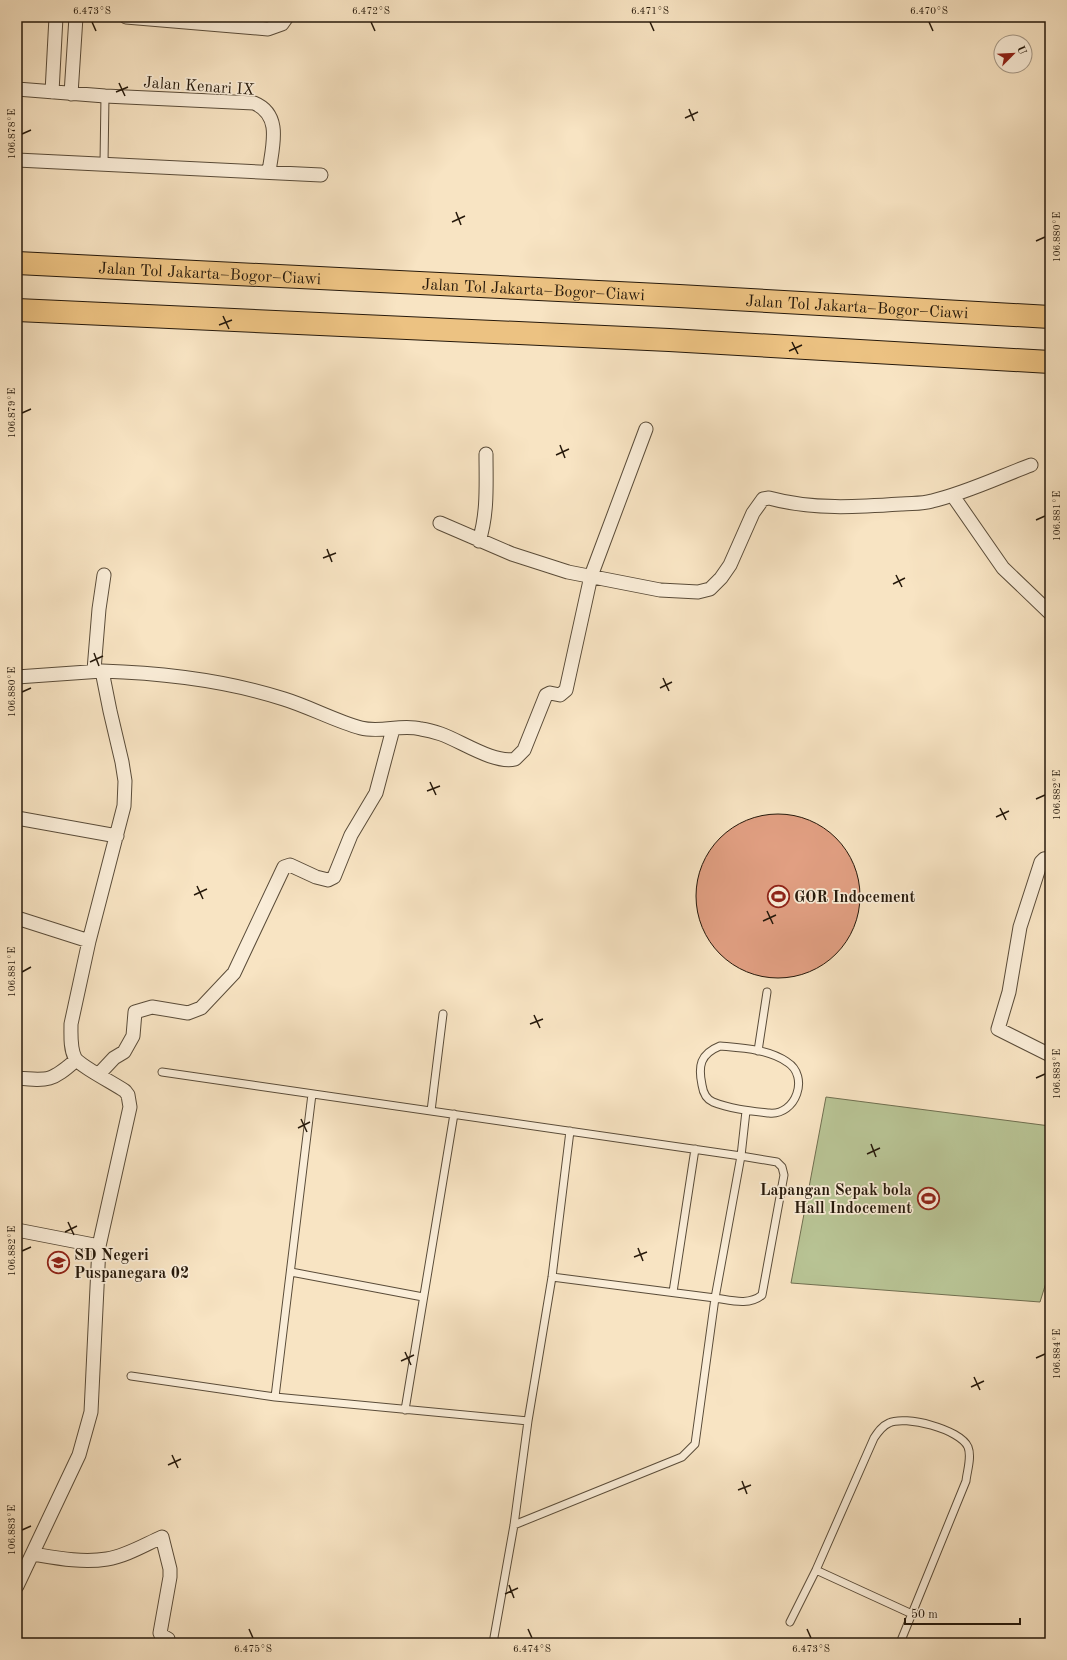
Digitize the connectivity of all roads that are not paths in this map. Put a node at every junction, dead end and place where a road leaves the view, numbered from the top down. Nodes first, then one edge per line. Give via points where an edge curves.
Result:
1 (56, 17) edge
2 (76, 17) edge
3 (126, 17) edge
4 (287, 17) edge
5 (17, 89) edge
6 (52, 92) junction
7 (71, 94) junction
8 (105, 96) junction
9 (17, 160) edge
10 (104, 163) junction
11 (269, 172) junction
12 (321, 175) dead end
13 (17, 263) edge
14 (17, 310) edge
15 (1050, 317) edge
16 (1050, 362) edge
17 (646, 429) dead end
18 (486, 454) dead end
19 (1031, 465) dead end
20 (952, 496) junction
21 (440, 523) dead end
22 (479, 541) junction
23 (104, 575) dead end
24 (591, 576) junction
25 (1050, 613) edge
26 (98, 670) junction
27 (17, 677) edge
28 (393, 729) junction
29 (17, 818) edge
30 (117, 836) junction
31 (1050, 858) edge
32 (17, 918) edge
33 (88, 941) junction
34 (767, 992) dead end
35 (443, 1014) dead end
36 (758, 1051) junction
37 (1050, 1055) edge
38 (76, 1060) junction
39 (162, 1072) dead end
40 (99, 1074) junction
41 (17, 1078) edge
42 (312, 1094) junction
43 (431, 1110) junction
44 (746, 1111) junction
45 (454, 1114) junction
46 (570, 1131) junction
47 (696, 1149) junction
48 (741, 1156) junction
49 (17, 1230) edge
50 (99, 1246) junction
51 (291, 1272) junction
52 (552, 1277) junction
53 (673, 1292) junction
54 (423, 1297) junction
55 (715, 1298) junction
56 (131, 1376) dead end
57 (275, 1397) junction
58 (405, 1410) junction
59 (528, 1421) junction
60 (514, 1525) junction
61 (33, 1554) junction
62 (816, 1570) junction
63 (17, 1586) edge
64 (912, 1614) junction
65 (790, 1622) dead end
66 (168, 1643) edge
67 (493, 1643) edge
68 (900, 1643) edge

1 - 6 street
2 - 7 street
3 - 4 street via 268,29 282,24
5 - 6 street, Jalan Kenari IX
6 - 7 street, Jalan Kenari IX
7 - 8 street, Jalan Kenari IX
8 - 10 lane
8 - 11 street, Jalan Kenari IX via 237,101 262,106 272,119 274,134
9 - 10 street
10 - 11 street
11 - 12 street
13 - 15 highway, Jalan Tol Jakarta–Bogor–Ciawi via 687,296
14 - 16 highway via 653,339
17 - 24 street
18 - 22 street via 485,511
19 - 20 street
20 - 24 street via 930,502 856,507 811,506 766,497 752,513 730,565 710,589 698,592 660,590
20 - 25 street via 1003,568
21 - 22 street
22 - 24 street via 568,572
23 - 26 street via 99,609
24 - 28 street via 566,690 560,695 546,695 524,750 518,757 497,757 442,734 419,728
26 - 27 street
26 - 28 street via 158,673 212,681 284,699 360,728
26 - 30 street via 125,781 124,806
28 - 40 street via 376,793 351,835 334,877 328,880 290,865 284,867 234,973 201,1008 188,1013 152,1007 135,1012 133,1036 124,1052 114,1058
29 - 30 street
30 - 33 street
31 - 37 street via 1041,862 1020,927 1009,992 998,1029
32 - 33 street
33 - 38 street via 71,1024 72,1049
34 - 36 lane
35 - 43 lane
36 - 44 lane via 789,1062 799,1080 799,1090 796,1100 789,1107 773,1114
36 - 44 lane via 720,1046 705,1056 700,1068 699,1076 707,1098
38 - 40 street
38 - 41 street via 51,1079
39 - 42 lane
40 - 50 street via 125,1091 130,1107
42 - 43 lane
42 - 51 lane
43 - 45 lane
44 - 48 lane
45 - 46 lane
45 - 54 lane
46 - 47 lane
46 - 52 lane
47 - 48 lane
47 - 53 lane
48 - 55 lane
48 - 55 lane via 776,1162 782,1167 784,1175 762,1295 750,1301
49 - 50 street
50 - 61 street via 92,1412 79,1455
51 - 54 lane
51 - 57 lane
52 - 53 lane
52 - 59 lane
53 - 55 lane
54 - 58 lane
55 - 60 lane via 695,1444 691,1450 682,1457
56 - 57 lane
57 - 58 lane
58 - 59 lane
59 - 60 lane
60 - 67 lane
61 - 63 street
61 - 66 street via 66,1560 101,1560 162,1538 170,1576 160,1633 168,1639
62 - 64 lane
62 - 64 lane via 874,1438 882,1427 899,1420 944,1429 961,1438 968,1446 970,1454 967,1474
62 - 65 lane
64 - 68 lane

